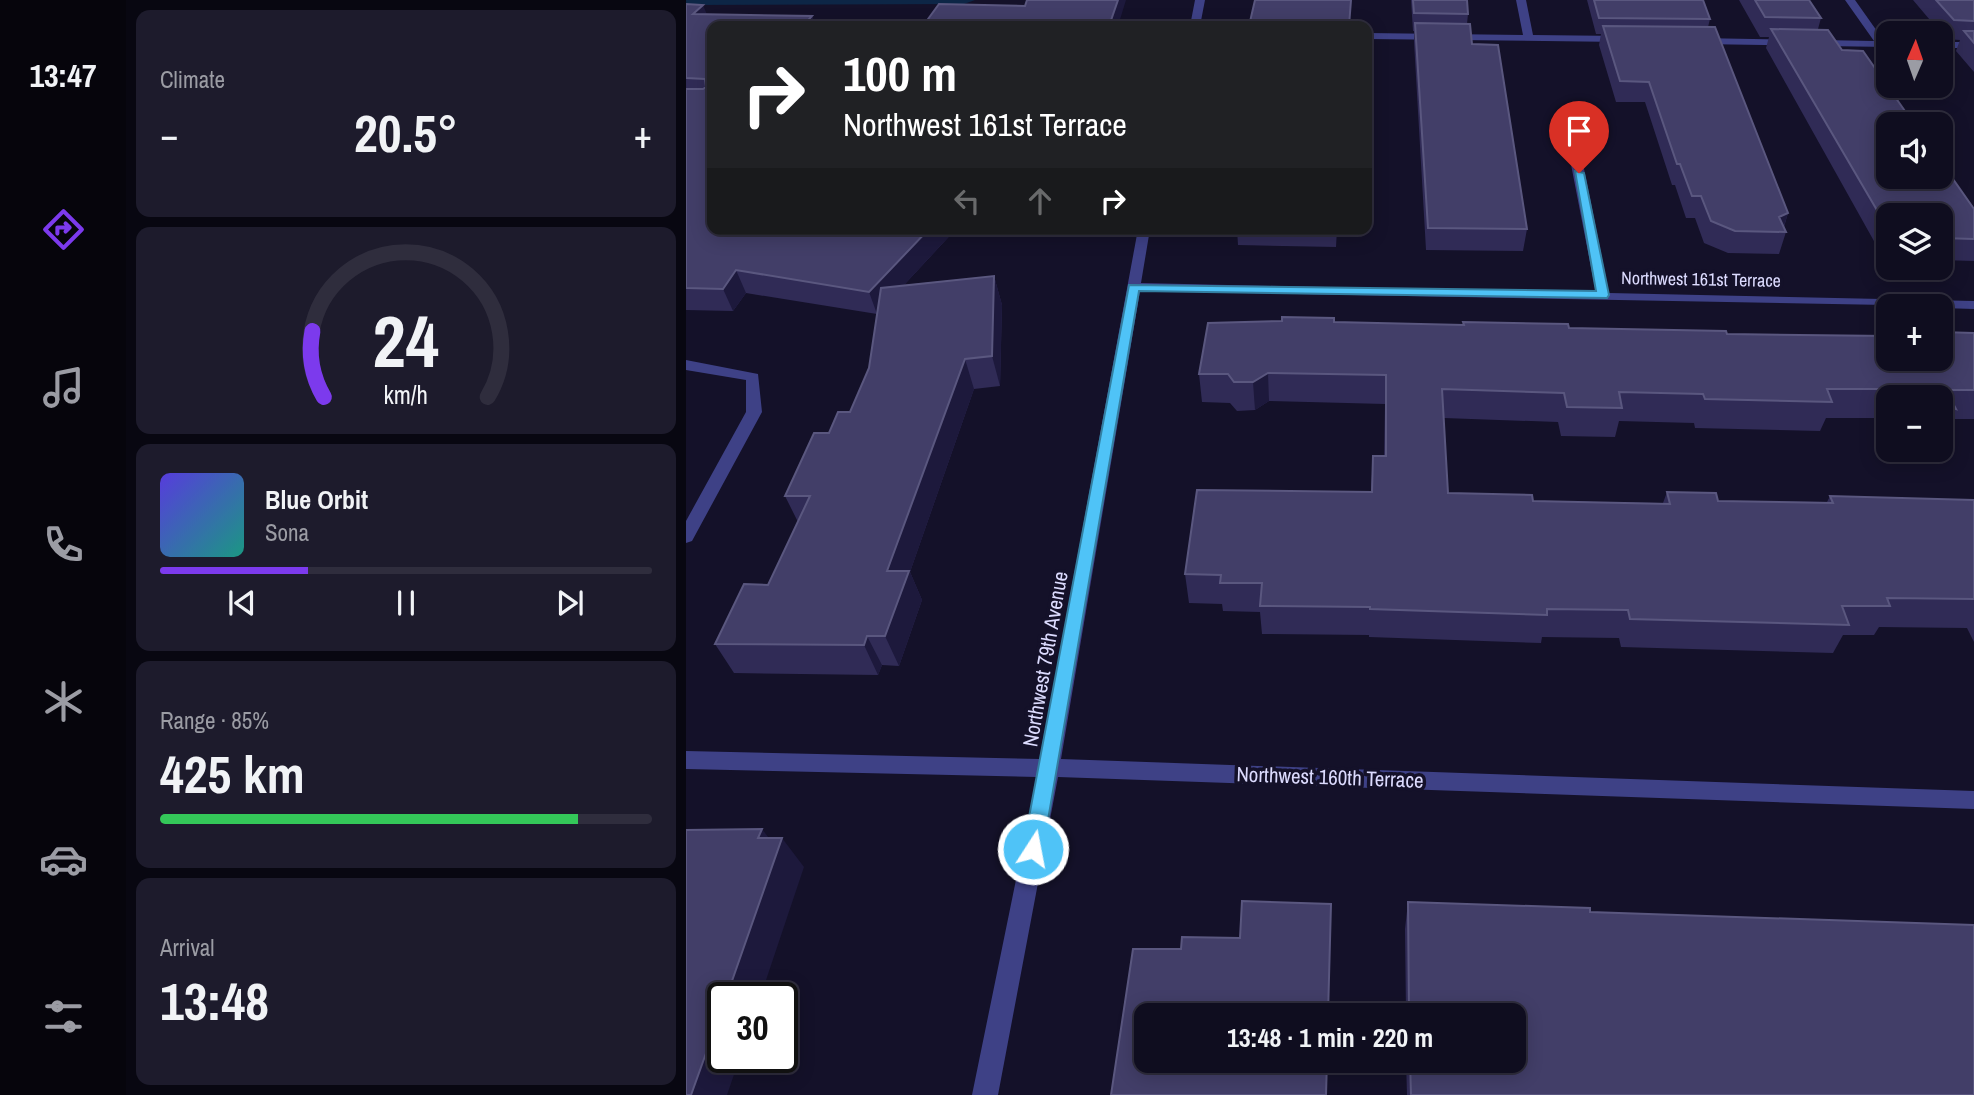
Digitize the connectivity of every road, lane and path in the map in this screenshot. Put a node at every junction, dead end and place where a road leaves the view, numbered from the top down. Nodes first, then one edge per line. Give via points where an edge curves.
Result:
1 (1200, 0) edge
2 (1521, 0) edge
3 (1850, 0) edge
4 (1196, 21) edge
5 (1876, 34) edge
6 (1372, 36) edge
7 (1529, 38) junction
8 (1637, 40) edge
9 (1691, 41) edge
10 (1876, 44) edge
11 (1953, 45) edge
12 (1974, 45) edge
13 (1574, 149) dead end
14 (1143, 235) edge
15 (1134, 287) junction
16 (1603, 295) junction
17 (1974, 305) edge
18 (686, 365) edge
19 (686, 537) edge
20 (686, 760) edge
21 (1049, 768) junction
22 (1974, 800) edge
23 (985, 1095) edge

1 - 4 street
2 - 7 street
3 - 5 street
6 - 7 street
7 - 8 street
9 - 10 street
11 - 12 street
13 - 16 street
14 - 15 street, Northwest 79th Avenue
15 - 16 street, Northwest 161st Terrace
15 - 21 street, Northwest 79th Avenue
16 - 17 street, Northwest 161st Terrace
18 - 19 street via 753,377 754,412
20 - 21 street, Northwest 160th Terrace
21 - 22 street, Northwest 160th Terrace
21 - 23 street, Northwest 79th Avenue

